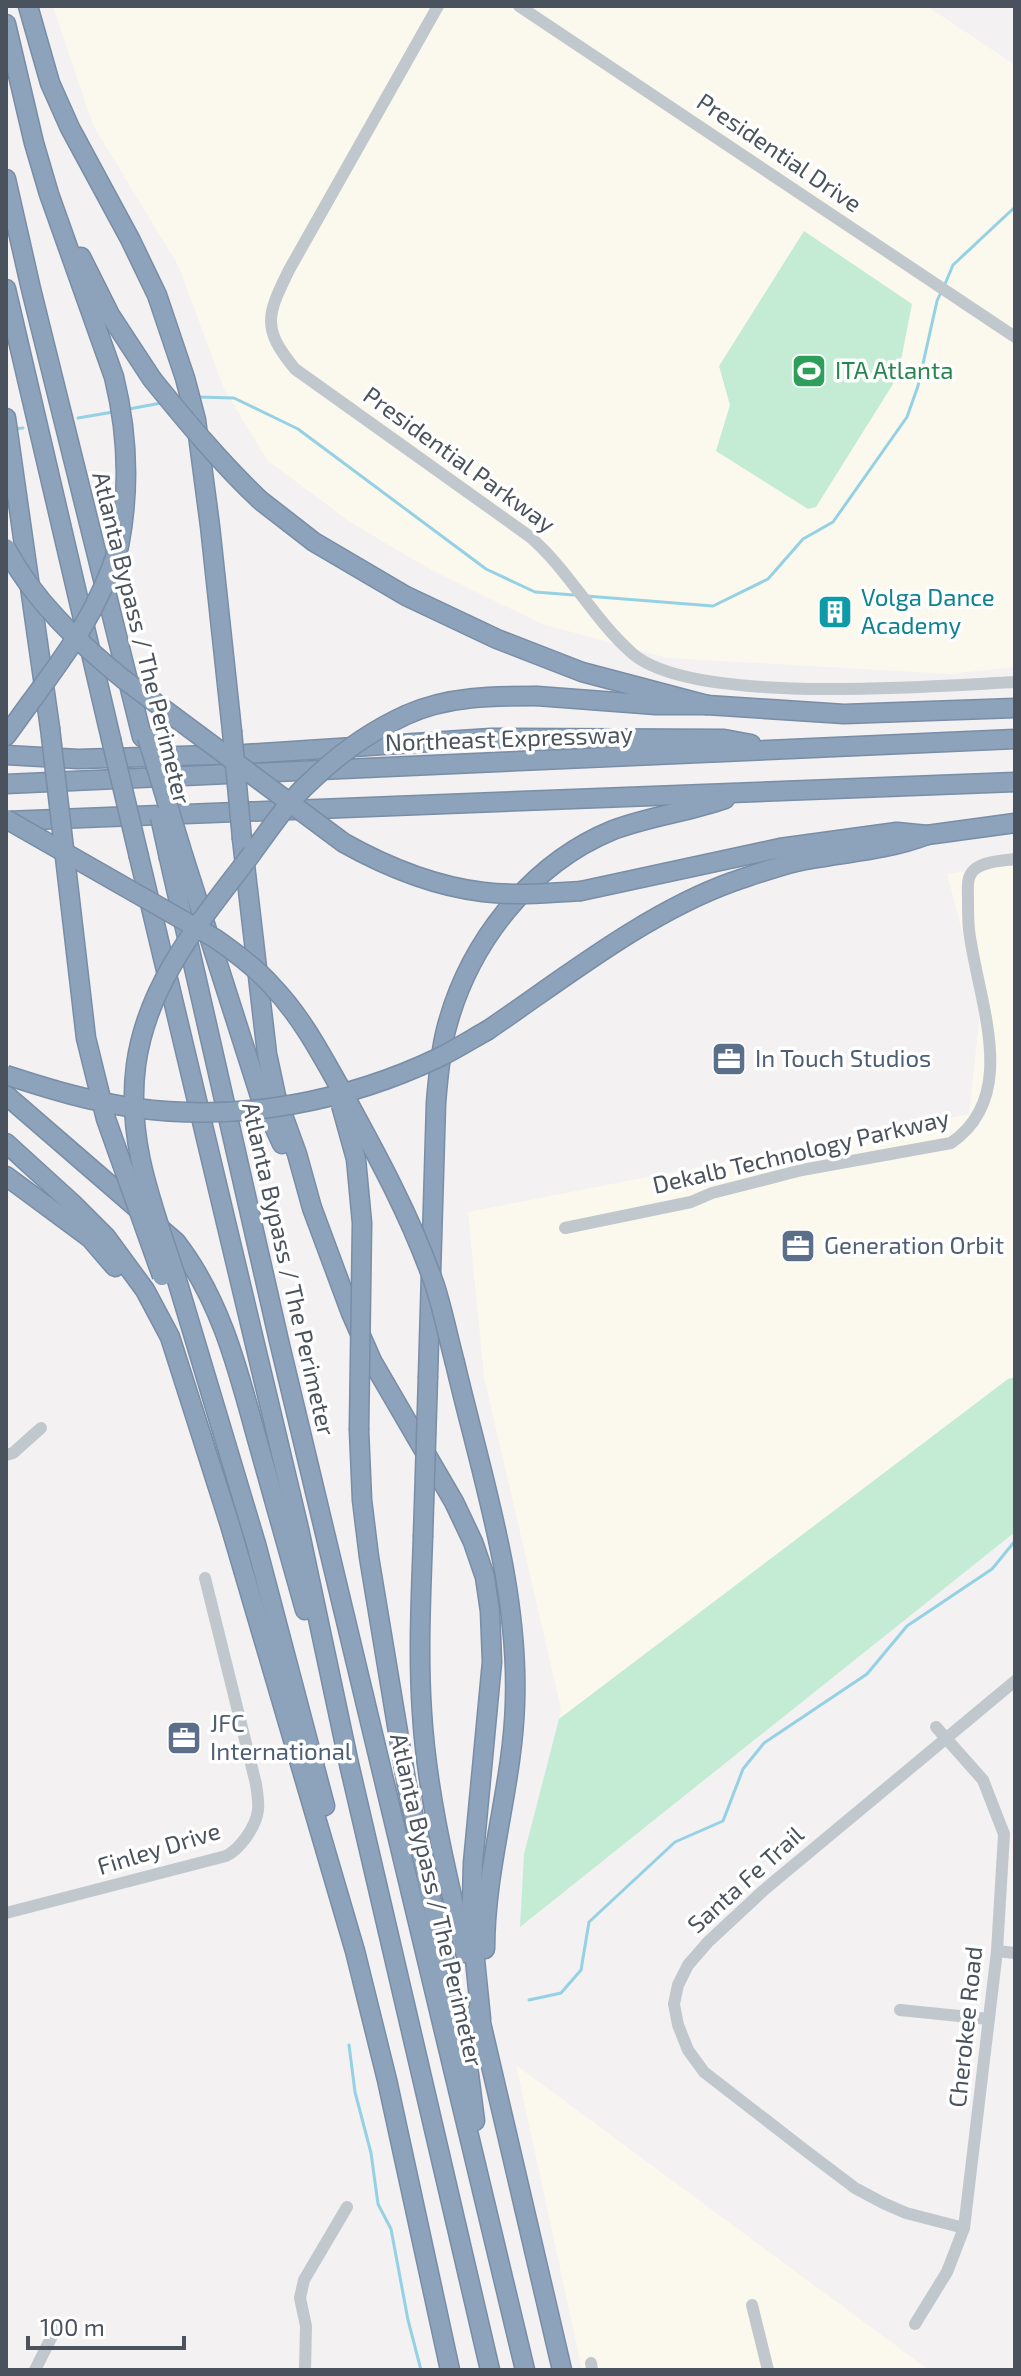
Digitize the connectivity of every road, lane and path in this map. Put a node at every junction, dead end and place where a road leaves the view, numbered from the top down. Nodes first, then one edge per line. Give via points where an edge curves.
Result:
1 (28, 6) edge
2 (438, 6) edge
3 (519, 6) edge
4 (6, 24) edge
5 (34, 143) junction
6 (6, 179) edge
7 (6, 289) edge
8 (1015, 337) edge
9 (7, 424) edge
10 (6, 548) edge
11 (1015, 682) edge
12 (707, 705) junction
13 (1015, 708) edge
14 (6, 734) edge
15 (1015, 739) edge
16 (781, 750) junction
17 (6, 755) edge
18 (1015, 782) edge
19 (6, 784) edge
20 (743, 792) junction
21 (6, 820) edge
22 (1015, 823) edge
23 (927, 835) junction
24 (176, 858) junction
25 (1015, 859) edge
26 (6, 1075) edge
27 (333, 1075) junction
28 (6, 1095) edge
29 (6, 1143) edge
30 (6, 1176) edge
31 (312, 1208) junction
32 (565, 1228) dead end
33 (169, 1276) junction
34 (188, 1394) junction
35 (41, 1428) dead end
36 (6, 1455) edge
37 (205, 1578) dead end
38 (1015, 1681) edge
39 (936, 1727) dead end
40 (947, 1739) junction
41 (349, 1764) junction
42 (6, 1913) edge
43 (355, 1951) junction
44 (997, 1951) junction
45 (1015, 1953) edge
46 (900, 2010) dead end
47 (481, 2019) junction
48 (989, 2019) junction
49 (494, 2075) junction
50 (347, 2207) dead end
51 (415, 2208) junction
52 (964, 2228) junction
53 (491, 2231) junction
54 (752, 2305) dead end
55 (58, 2324) dead end
56 (915, 2324) dead end
57 (562, 2368) edge
58 (35, 2370) edge
59 (305, 2370) edge
60 (450, 2370) edge
61 (460, 2370) edge
62 (490, 2370) edge
63 (525, 2370) edge
64 (768, 2370) edge

1 - 31 highway, bridge via 50,83 70,128 157,295 196,420 267,1054
2 - 11 street, Presidential Parkway via 273,303 271,328 277,347 295,369 529,536 633,654 649,665 725,684 788,688
3 - 8 street, Presidential Drive
4 - 5 highway
5 - 12 highway, bridge via 110,315 191,428 260,500 314,542 406,596 497,639 582,672
5 - 14 highway, bridge via 114,377 122,409 127,485 109,578 81,632
6 - 24 highway, Atlanta Bypass / The Perimeter, bridge
7 - 41 highway, Atlanta Bypass / The Perimeter, bridge via 299,1529
9 - 33 highway, bridge via 86,1038 106,1119
10 - 23 highway, bridge via 40,601 134,688 344,843 427,881 483,892 581,891 780,848 897,832
12 - 13 highway via 844,714
12 - 33 highway, bridge via 537,696 448,702 378,729 308,783 174,959 143,1029 136,1063 136,1142
15 - 16 highway, Northeast Expressway
16 - 17 highway via 724,739 491,738 230,754 78,759
16 - 19 highway, Northeast Expressway
18 - 20 highway
20 - 21 highway
20 - 47 highway, bridge via 624,827 548,869 495,926 457,995 446,1031 436,1119 419,1648 433,1808
21 - 27 highway, bridge via 241,957 292,1008
22 - 23 highway
23 - 26 highway, bridge via 792,863 686,902 442,1056 337,1096 273,1109 138,1109
24 - 31 highway via 260,1096
24 - 53 highway, Atlanta Bypass / The Perimeter via 279,1341
25 - 32 street, Dekalb Technology Parkway via 976,868 968,882 969,930 994,1028 998,1067 992,1101 967,1134 951,1143 802,1170 691,1202
27 - 49 highway, bridge via 377,1154 435,1286 505,1574 516,1666 509,1767 486,1911 485,1989
27 - 53 highway, bridge via 356,1159 362,1223 359,1430 369,1557 407,1786 469,2074
28 - 41 highway via 176,1242 210,1294 233,1355
29 - 34 highway via 73,1204 128,1265 170,1337
30 - 34 highway via 90,1238 133,1288
31 - 47 highway via 372,1361 454,1502 485,1577 492,1662 472,1899
33 - 43 highway via 256,1544 320,1789
34 - 43 highway
35 - 36 street
37 - 42 street, Finley Drive via 256,1784 258,1813 247,1836 226,1856
38 - 40 street, Santa Fe Trail
39 - 40 street, Cherokee Road
40 - 44 street, Cherokee Road via 983,1780 1004,1834
40 - 52 street, Santa Fe Trail via 708,1942 688,1965 674,2004 688,2050 704,2072 806,2151 883,2203
41 - 62 highway, Atlanta Bypass / The Perimeter
43 - 51 highway
44 - 45 street
44 - 48 street, Cherokee Road
46 - 48 street
47 - 49 highway
48 - 52 street, Cherokee Road
49 - 57 highway
50 - 59 street via 304,2280 300,2298 306,2326
51 - 60 highway
51 - 61 highway
52 - 56 street, Cherokee Road via 947,2272
53 - 63 highway, Atlanta Bypass / The Perimeter
54 - 64 street
55 - 58 street

